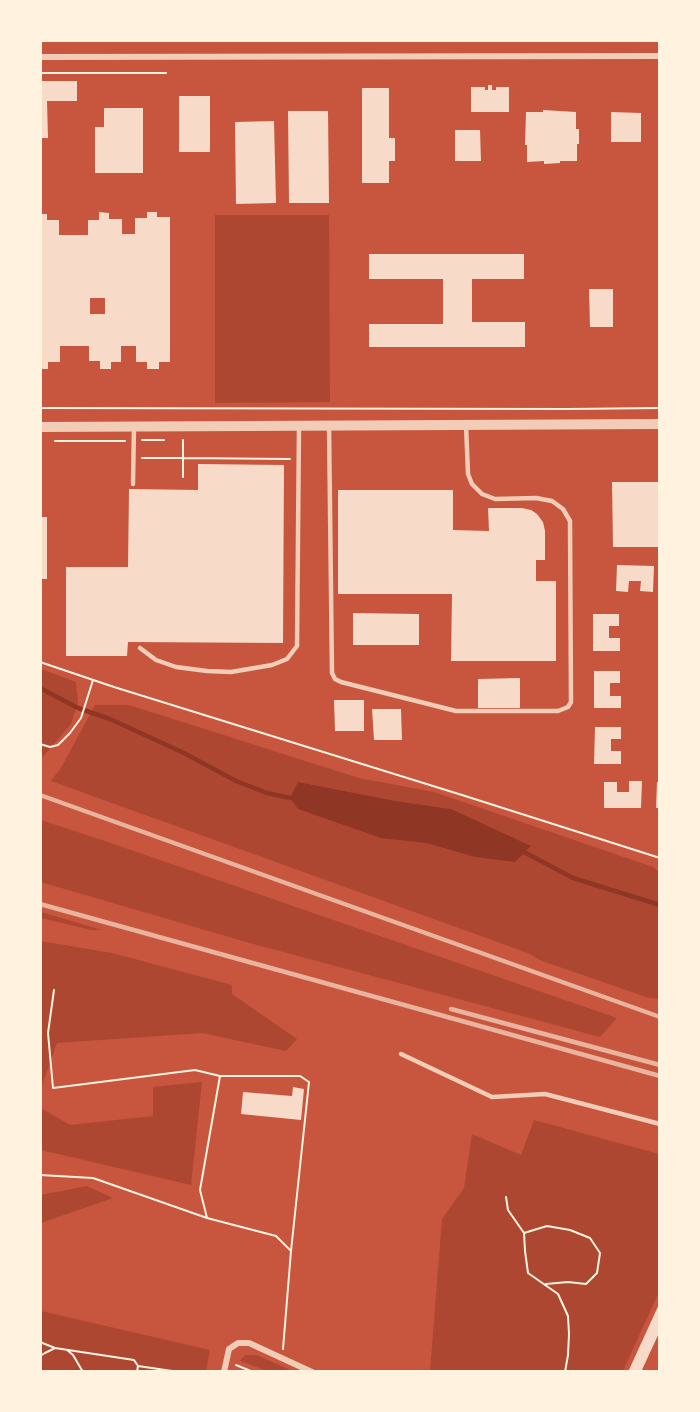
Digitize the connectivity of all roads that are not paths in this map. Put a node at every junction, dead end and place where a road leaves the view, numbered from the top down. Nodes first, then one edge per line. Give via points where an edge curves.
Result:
1 (660, 56) edge
2 (40, 57) edge
3 (660, 424) edge
4 (329, 425) junction
5 (466, 425) junction
6 (134, 426) junction
7 (299, 426) junction
8 (40, 427) edge
9 (133, 484) dead end
10 (141, 648) dead end
11 (402, 1054) dead end
12 (660, 1124) edge
13 (224, 1371) edge
14 (312, 1371) edge

1 - 2 street
3 - 5 street
4 - 5 street
4 - 5 lane via 335,679 456,711 558,711 571,702 570,521 564,509 552,501 495,499 482,494 468,474
4 - 7 street
6 - 7 street
6 - 8 street
6 - 9 lane
7 - 10 lane via 297,646 287,658 272,665 231,672 176,667 156,660
11 - 12 lane via 492,1097 545,1094
13 - 14 street via 229,1349 238,1343 249,1343

